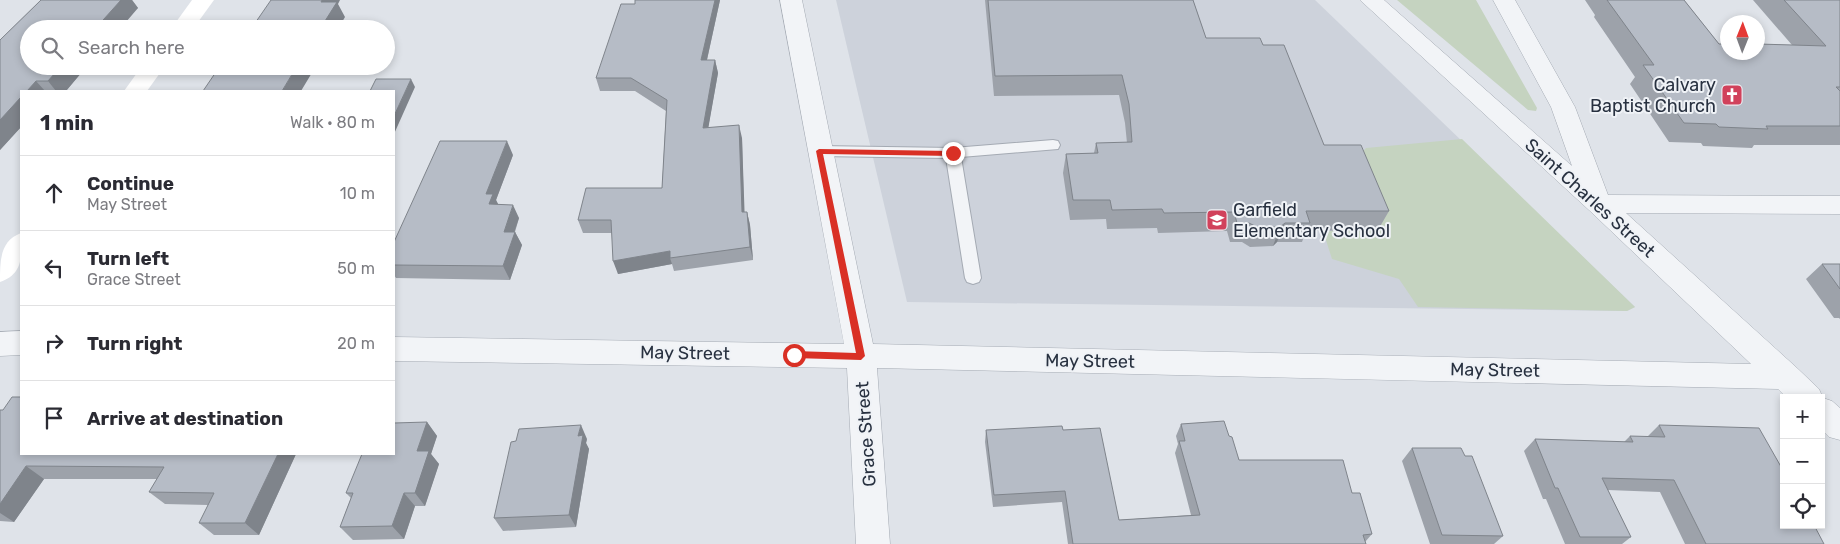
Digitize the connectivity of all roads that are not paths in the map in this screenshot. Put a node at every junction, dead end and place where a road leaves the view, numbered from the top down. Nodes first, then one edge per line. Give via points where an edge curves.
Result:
1 (203, 0) edge
2 (791, 0) edge
3 (1371, 0) edge
4 (1504, 0) edge
5 (189, 20) edge
6 (147, 75) edge
7 (136, 90) edge
8 (1053, 145) dead end
9 (819, 151) junction
10 (953, 153) junction
11 (1599, 204) junction
12 (1840, 205) edge
13 (20, 244) edge
14 (0, 271) edge
15 (973, 278) dead end
16 (20, 343) edge
17 (0, 344) edge
18 (395, 349) edge
19 (861, 356) junction
20 (1786, 376) junction
21 (1804, 394) edge
22 (1825, 414) edge
23 (1840, 428) edge
24 (873, 544) edge

1 - 5 street
2 - 9 street, Grace Street
3 - 11 street, Saint Charles Street
4 - 11 street via 1562,107
6 - 7 street
8 - 10 lane
9 - 10 lane
9 - 19 street, Grace Street
10 - 15 lane
11 - 12 street
11 - 20 street, Saint Charles Street
13 - 14 street
16 - 17 street
18 - 19 street, May Street
19 - 20 street, May Street
19 - 24 street, Grace Street
20 - 21 street, Saint Charles Street
22 - 23 street

